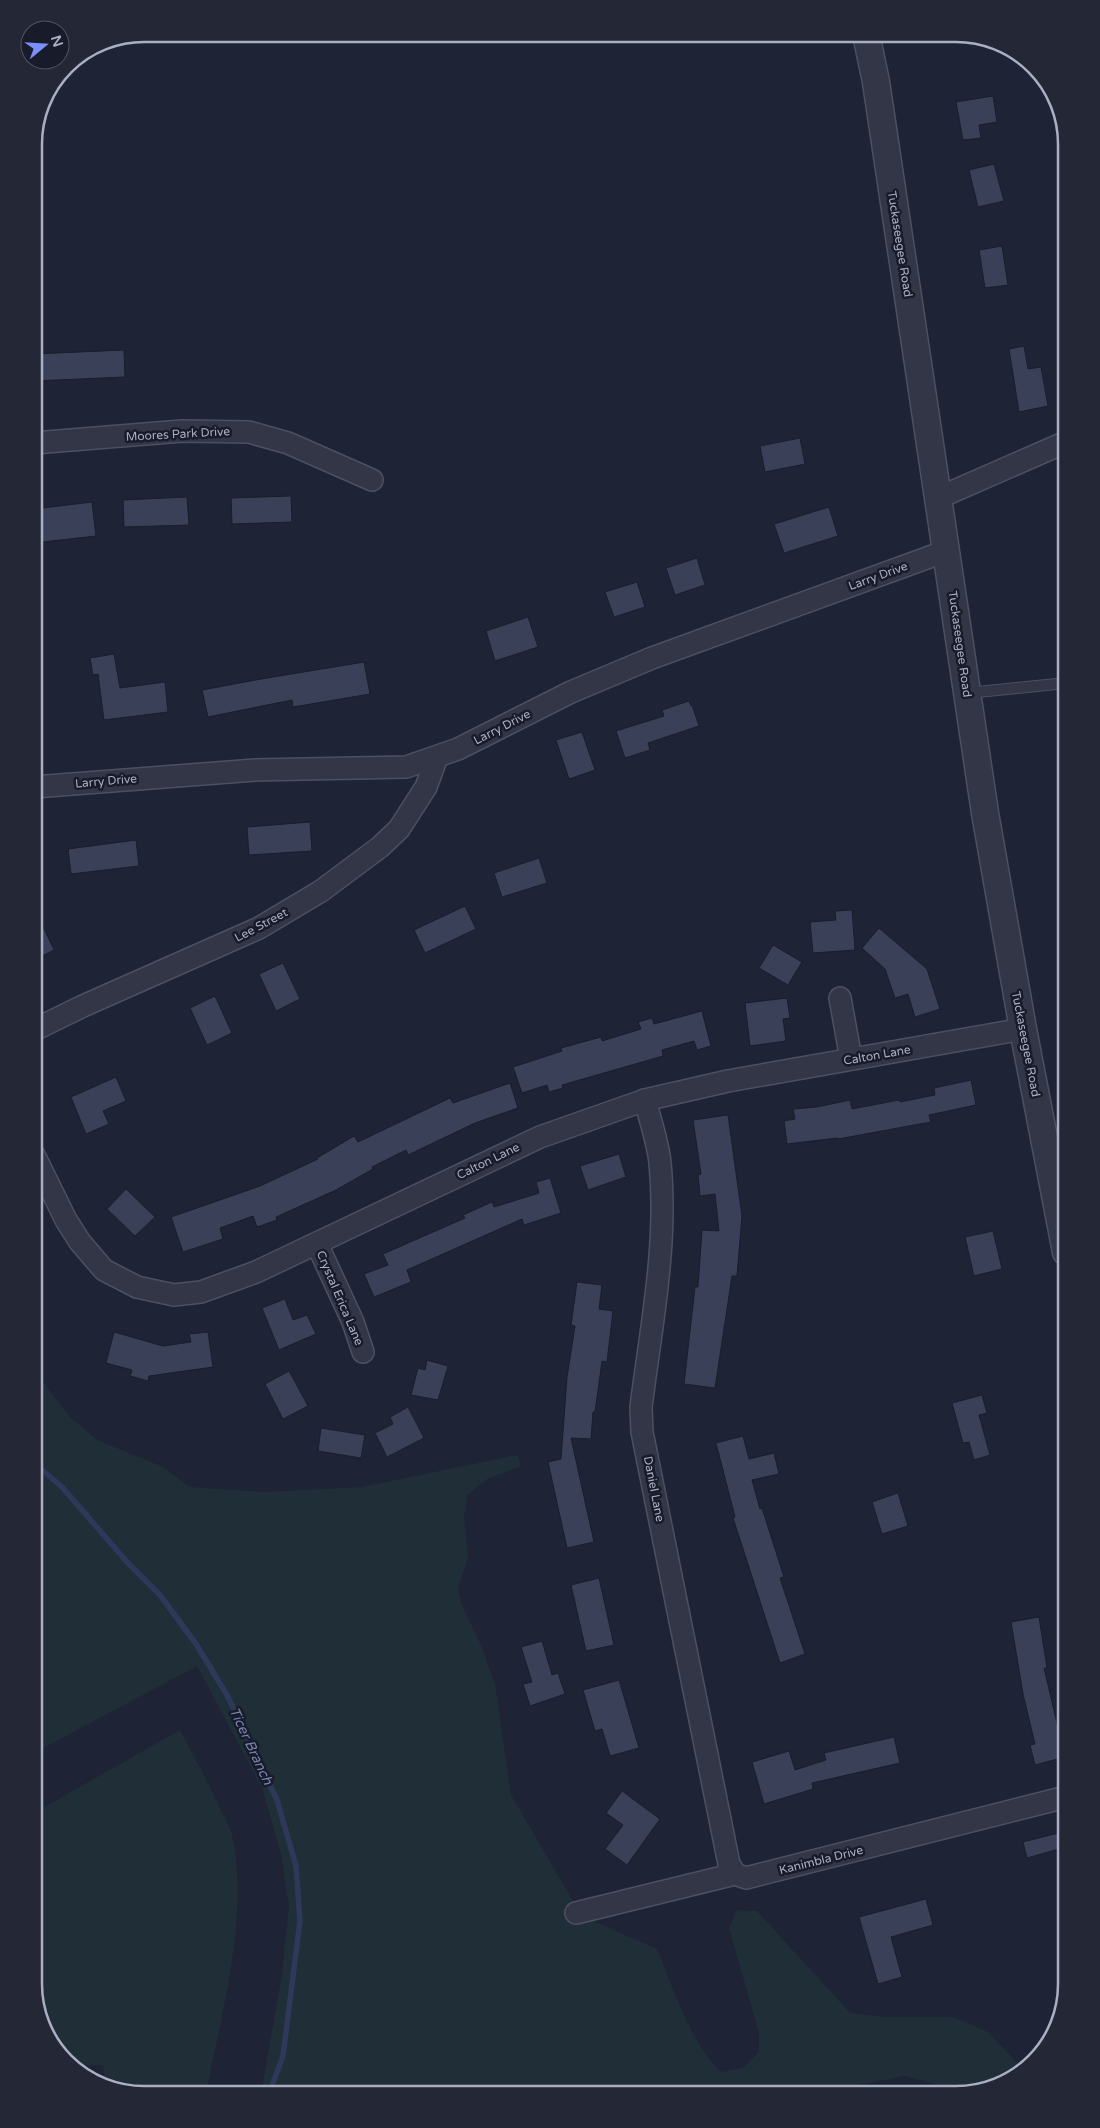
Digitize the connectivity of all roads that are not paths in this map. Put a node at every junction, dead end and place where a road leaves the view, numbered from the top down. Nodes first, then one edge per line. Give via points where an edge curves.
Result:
1 (868, 43) edge
2 (43, 441) edge
3 (1058, 446) edge
4 (372, 480) dead end
5 (938, 498) junction
6 (946, 551) junction
7 (1058, 684) edge
8 (967, 693) junction
9 (437, 757) junction
10 (43, 787) edge
11 (840, 998) dead end
12 (43, 1026) edge
13 (1023, 1029) junction
14 (851, 1059) junction
15 (645, 1100) junction
16 (42, 1172) edge
17 (1058, 1211) edge
18 (317, 1244) junction
19 (364, 1352) dead end
20 (1058, 1799) edge
21 (735, 1874) junction
22 (576, 1913) dead end

1 - 5 street, Tuckaseegee Road
2 - 4 street, Moores Park Drive via 182,431 249,432 288,443
3 - 5 street
5 - 6 street, Tuckaseegee Road
6 - 8 street, Tuckaseegee Road
6 - 9 street, Larry Drive via 652,658 571,692
7 - 8 lane
8 - 13 street, Tuckaseegee Road
9 - 10 street, Larry Drive via 406,767 255,770
9 - 12 street, Lee Street via 426,787 399,829 321,890 259,928
11 - 14 street
13 - 14 street, Calton Lane
13 - 17 street, Tuckaseegee Road
14 - 15 street, Calton Lane
15 - 18 street, Calton Lane via 540,1136
15 - 21 street, Daniel Lane via 660,1161 661,1194 660,1255 641,1407 642,1432 729,1864
16 - 18 street, Calton Lane via 80,1242 104,1270 137,1287 174,1295 201,1292 256,1272
18 - 19 street, Crystal Erica Lane
20 - 21 street, Kanimbla Drive via 746,1878
21 - 22 street, Kanimbla Drive

